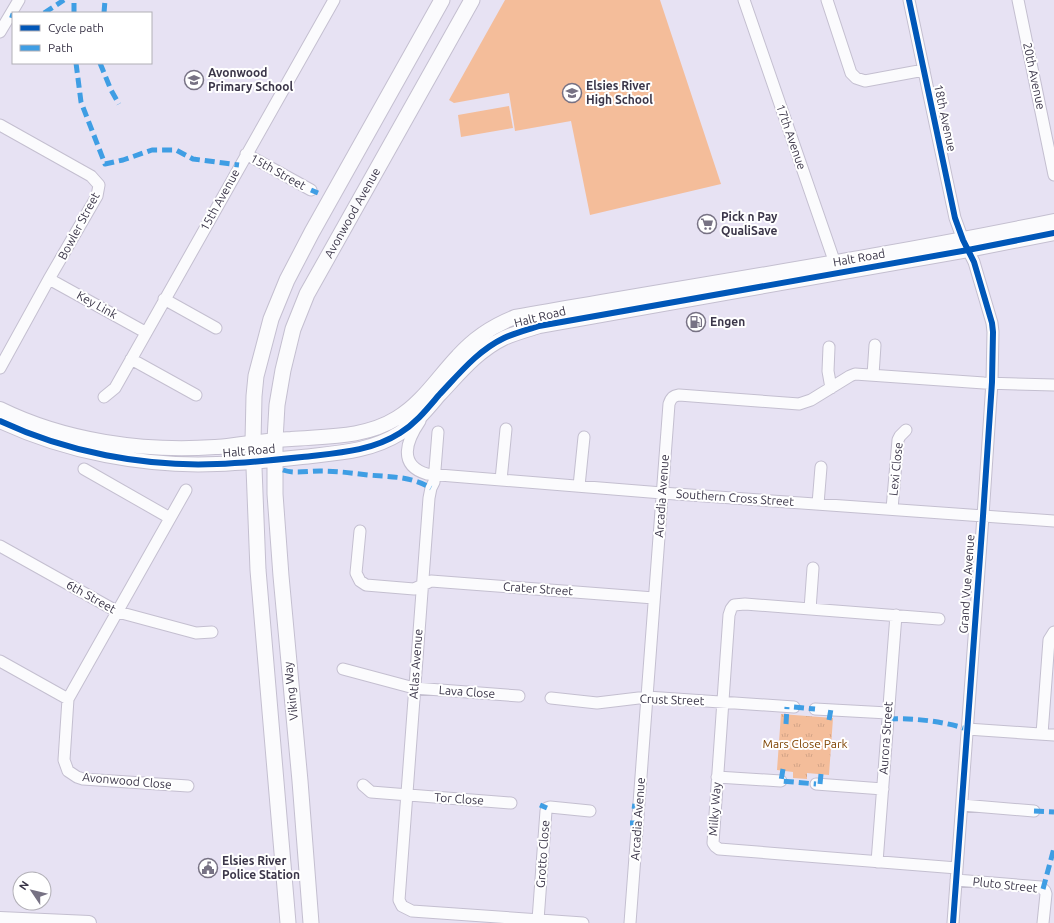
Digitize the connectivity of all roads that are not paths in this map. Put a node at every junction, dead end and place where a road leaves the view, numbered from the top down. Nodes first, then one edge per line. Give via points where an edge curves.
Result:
1 (18, 0) edge
2 (334, 0) edge
3 (442, 0) edge
4 (472, 0) edge
5 (744, 0) edge
6 (827, 0) edge
7 (909, 0) edge
8 (1018, 0) edge
9 (0, 32) edge
10 (924, 70) junction
11 (0, 125) edge
12 (246, 154) junction
13 (1054, 175) edge
14 (311, 190) dead end
15 (1054, 221) edge
16 (1054, 232) edge
17 (966, 245) junction
18 (836, 268) junction
19 (49, 279) junction
20 (164, 299) junction
21 (216, 328) dead end
22 (145, 332) junction
23 (875, 345) dead end
24 (830, 347) dead end
25 (131, 359) junction
26 (0, 368) edge
27 (873, 375) junction
28 (992, 382) junction
29 (1054, 385) edge
30 (831, 388) junction
31 (196, 396) dead end
32 (104, 397) dead end
33 (428, 408) junction
34 (0, 409) edge
35 (0, 421) edge
36 (506, 429) dead end
37 (906, 430) dead end
38 (438, 432) dead end
39 (584, 437) dead end
40 (275, 440) junction
41 (253, 442) junction
42 (275, 459) junction
43 (254, 461) junction
44 (822, 467) dead end
45 (84, 469) dead end
46 (435, 475) junction
47 (501, 480) junction
48 (579, 486) junction
49 (186, 490) dead end
50 (662, 493) junction
51 (818, 504) junction
52 (892, 509) junction
53 (983, 516) junction
54 (170, 518) junction
55 (1054, 521) edge
56 (360, 531) dead end
57 (0, 546) edge
58 (813, 568) dead end
59 (422, 585) junction
60 (654, 598) junction
61 (810, 608) junction
62 (118, 612) junction
63 (896, 615) junction
64 (939, 619) dead end
65 (212, 632) dead end
66 (1054, 632) edge
67 (0, 661) edge
68 (343, 669) dead end
69 (414, 688) junction
70 (519, 696) dead end
71 (647, 697) junction
72 (551, 698) dead end
73 (68, 699) junction
74 (722, 702) junction
75 (794, 707) dead end
76 (815, 709) dead end
77 (888, 713) junction
78 (967, 729) junction
79 (1042, 734) junction
80 (1054, 735) edge
81 (717, 777) junction
82 (782, 782) dead end
83 (816, 784) dead end
84 (363, 785) dead end
85 (188, 786) dead end
86 (883, 789) junction
87 (406, 795) junction
88 (511, 803) dead end
89 (962, 805) junction
90 (590, 811) dead end
91 (1034, 811) dead end
92 (877, 862) junction
93 (957, 868) junction
94 (956, 880) junction
95 (0, 919) edge
96 (286, 920) edge
97 (538, 920) junction
98 (36, 922) edge
99 (89, 923) edge
100 (311, 923) edge
101 (583, 923) edge
102 (630, 923) edge
103 (953, 923) edge
104 (1043, 923) edge

1 - 9 street
2 - 12 street, 15th Avenue
3 - 41 main road, Avonwood Avenue via 287,280 272,319 256,376
4 - 40 main road, Avonwood Avenue via 307,294 293,329 281,376
5 - 18 street, 17th Avenue
6 - 10 street via 851,73 856,78 865,81
7 - 10 street, 18th Avenue
8 - 13 street, 20th Avenue
10 - 17 street, 18th Avenue via 955,218
11 - 19 street, Bowler Street via 91,176 99,185 97,196
12 - 14 street, 15th Street
12 - 20 street, 15th Avenue
15 - 17 street, Halt Road
16 - 17 street, Halt Road
17 - 18 street, Halt Road
17 - 28 street, Grand Vue Avenue via 977,269 993,328
18 - 33 street, Halt Road via 518,332 478,355
18 - 40 street, Halt Road via 640,295 515,317 477,338 416,402 386,424 359,433
19 - 22 street, Key Link
19 - 26 street, Bowler Street
20 - 21 street
20 - 22 street, 15th Avenue
22 - 25 street, 15th Avenue
23 - 27 street
24 - 30 street via 828,372
25 - 31 street
25 - 32 street, 15th Avenue via 115,388
27 - 28 street, Arcadia Avenue
27 - 30 street, Arcadia Avenue via 852,375
28 - 29 street, Arcadia Avenue
28 - 53 street, Grand Vue Avenue
30 - 50 street, Arcadia Avenue via 799,404 675,396 669,404
33 - 42 street, Halt Road via 416,422 402,432 371,447
33 - 46 street, Southern Cross Street via 410,436 407,445 408,456 417,470
34 - 41 street, Halt Road via 86,438 128,445 202,448
35 - 43 street, Halt Road via 42,438 111,456 172,463 217,464
36 - 47 street
37 - 52 street, Lexi Close via 898,440
38 - 46 street, Atlas Avenue
39 - 48 street
40 - 41 street, Halt Road
40 - 42 main road, Avonwood Avenue
41 - 43 main road, Avonwood Avenue
42 - 43 street, Halt Road
42 - 100 main road, Viking Way via 281,576
43 - 96 main road, Viking Way via 258,570
44 - 51 street
45 - 54 street
46 - 47 street, Southern Cross Street
46 - 59 street, Atlas Avenue via 429,498
47 - 48 street, Southern Cross Street
48 - 50 street, Southern Cross Street
49 - 54 street
50 - 51 street, Southern Cross Street
50 - 60 street, Arcadia Avenue
51 - 52 street, Southern Cross Street
52 - 53 street, Southern Cross Street
53 - 55 street, Southern Cross Street
53 - 78 street, Grand Vue Avenue
54 - 62 street
56 - 59 street, Crater Street via 356,573 363,583 370,586 414,589
57 - 62 street, 6th Street
58 - 61 street
59 - 60 street, Crater Street via 431,581
59 - 69 street, Atlas Avenue
60 - 71 street, Arcadia Avenue
61 - 63 street, Milky Way
61 - 74 street, Milky Way via 745,604 734,605 731,608
62 - 65 street, 6th Street via 196,633
62 - 73 street
63 - 64 street, Milky Way
63 - 77 street, Aurora Street
66 - 79 street via 1049,640
67 - 73 street
68 - 69 street, Lava Close
69 - 70 street, Lava Close
69 - 87 street, Atlas Avenue
71 - 72 street, Crust Street via 597,704
71 - 74 street, Crust Street
71 - 102 street, Arcadia Avenue
73 - 85 street, Avonwood Close via 64,760 72,774 83,779
74 - 75 street, Crust Street
74 - 81 street, Milky Way
76 - 77 street
77 - 86 street, Aurora Street
78 - 79 street
78 - 89 street, Grand Vue Avenue
79 - 80 street
81 - 82 street
81 - 92 street, Milky Way via 713,843 717,848
83 - 86 street
84 - 87 street, Tor Close via 371,792
86 - 92 street, Aurora Street
87 - 88 street, Tor Close
87 - 97 street, Atlas Avenue via 400,904 408,910
89 - 91 street
89 - 93 street, Grand Vue Avenue
90 - 97 street, Grotto Close via 547,808
92 - 93 street, Milky Way
93 - 94 street, Grand Vue Avenue
94 - 103 street, Grand Vue Avenue
94 - 104 street, Pluto Street via 1041,887 1046,894
95 - 98 street
97 - 101 street
98 - 99 street

